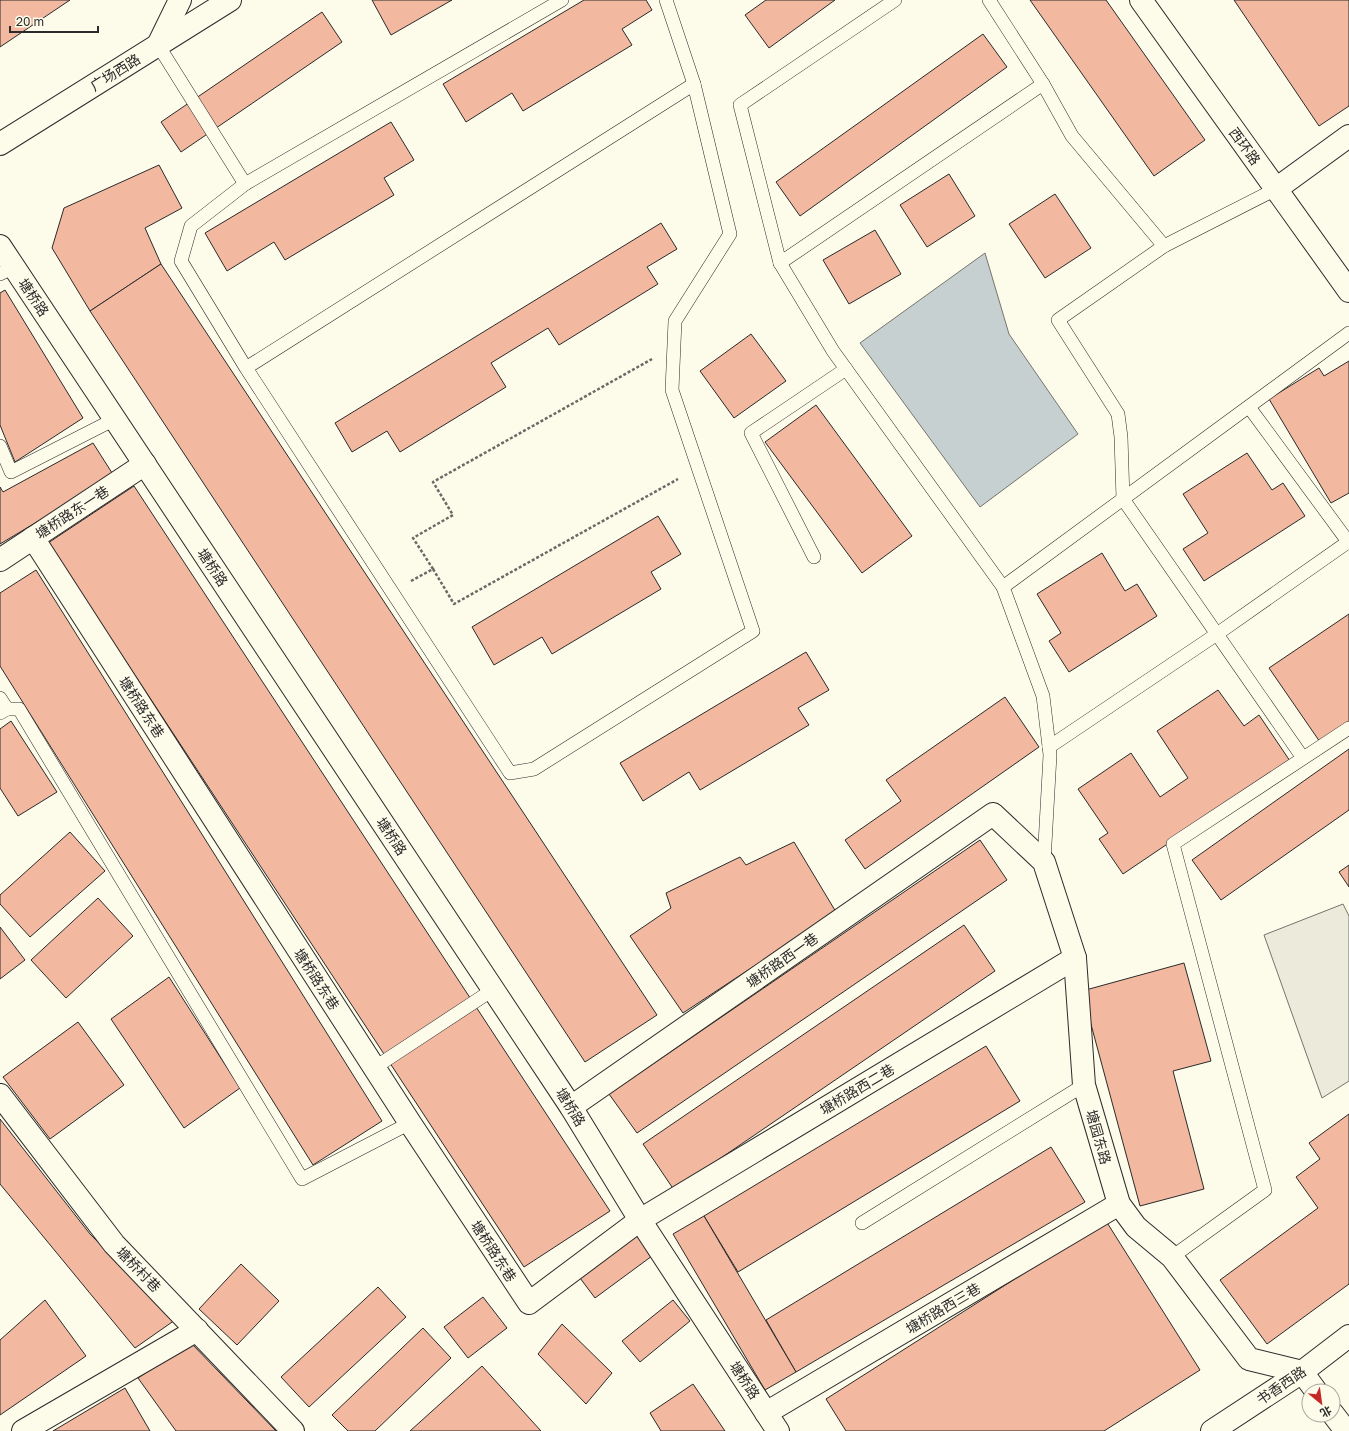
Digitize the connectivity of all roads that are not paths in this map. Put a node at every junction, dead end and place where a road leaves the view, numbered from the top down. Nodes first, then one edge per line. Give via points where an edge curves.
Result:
1 (180, 0) edge
2 (230, 0) edge
3 (562, 0) edge
4 (666, 0) edge
5 (895, 0) edge
6 (989, 0) edge
7 (1141, 0) edge
8 (158, 45) junction
9 (694, 84) junction
10 (1043, 84) junction
11 (1349, 136) edge
12 (0, 144) edge
13 (245, 184) junction
14 (1276, 189) junction
15 (0, 246) edge
16 (1164, 246) junction
17 (780, 263) junction
18 (7, 270) edge
19 (1349, 291) edge
20 (1349, 333) edge
21 (246, 368) junction
22 (846, 369) junction
23 (1249, 407) junction
24 (115, 419) junction
25 (0, 446) edge
26 (145, 464) junction
27 (1123, 499) junction
28 (33, 538) junction
29 (1348, 542) edge
30 (814, 557) dead end
31 (0, 560) edge
32 (1003, 587) junction
33 (1217, 634) junction
34 (0, 698) edge
35 (4, 711) edge
36 (1349, 728) edge
37 (1049, 746) junction
38 (1303, 758) junction
39 (993, 814) joint
40 (1044, 862) junction
41 (1075, 958) junction
42 (494, 989) junction
43 (374, 1068) junction
44 (1084, 1085) junction
45 (0, 1095) edge
46 (571, 1107) junction
47 (410, 1124) junction
48 (1119, 1204) junction
49 (640, 1220) junction
50 (862, 1223) dead end
51 (1172, 1257) junction
52 (197, 1330) junction
53 (1349, 1336) edge
54 (1302, 1372) junction
55 (1310, 1383) edge
56 (766, 1413) junction
57 (1340, 1423) edge
58 (23, 1431) edge
59 (293, 1431) edge
60 (778, 1431) edge
61 (1212, 1431) edge
62 (1346, 1431) edge

1 - 8 street
2 - 8 street, 广场西路
3 - 13 lane
4 - 9 lane
5 - 17 lane via 740,105
6 - 10 lane
7 - 14 street, 西环路
8 - 12 street, 广场西路
8 - 13 lane
9 - 21 lane
9 - 21 lane via 730,234 675,321 672,390 753,632 534,769 510,773
10 - 16 lane via 1072,136
10 - 17 lane
11 - 14 street
13 - 21 lane via 191,226 181,261
14 - 16 lane
14 - 19 street, 西环路
15 - 18 street, 塘桥路
16 - 27 lane via 1058,320 1118,414
17 - 22 lane
18 - 24 street, 塘桥路
20 - 23 lane
22 - 30 lane via 751,433
22 - 32 lane
23 - 27 lane
23 - 29 lane
24 - 25 lane via 10,472
24 - 26 street, 塘桥路
26 - 28 street, 塘桥路东一巷
26 - 42 street, 塘桥路
27 - 32 lane
27 - 33 lane
28 - 31 street, 塘桥路东一巷
28 - 43 street, 塘桥路东巷
29 - 33 lane
32 - 37 lane via 1042,696
33 - 37 lane
33 - 38 lane
34 - 35 lane
35 - 47 lane via 19,709 302,1179
36 - 38 lane
37 - 40 lane
38 - 51 lane via 1173,844 1265,1190
39 - 40 street, 塘园东路
39 - 46 street, 塘桥路西一巷
40 - 41 street, 塘园东路
41 - 44 street, 塘园东路
41 - 49 street, 塘桥路西二巷
42 - 43 lane
42 - 46 street, 塘桥路
43 - 47 street, 塘桥路东巷
44 - 48 street, 塘园东路
44 - 50 lane
45 - 52 street, 塘桥村巷 via 114,1244
46 - 49 street, 塘桥路
47 - 49 street, 塘桥路东巷 via 529,1303
48 - 51 street, 塘园东路 via 1136,1227
48 - 56 street, 塘桥路西三巷
49 - 56 street, 塘桥路
51 - 54 street, 塘园东路 via 1249,1359
52 - 58 street
52 - 59 street, 塘桥村巷
53 - 54 street, 书香西路
54 - 55 street
54 - 61 street, 书香西路
56 - 60 street, 塘桥路
57 - 62 street

